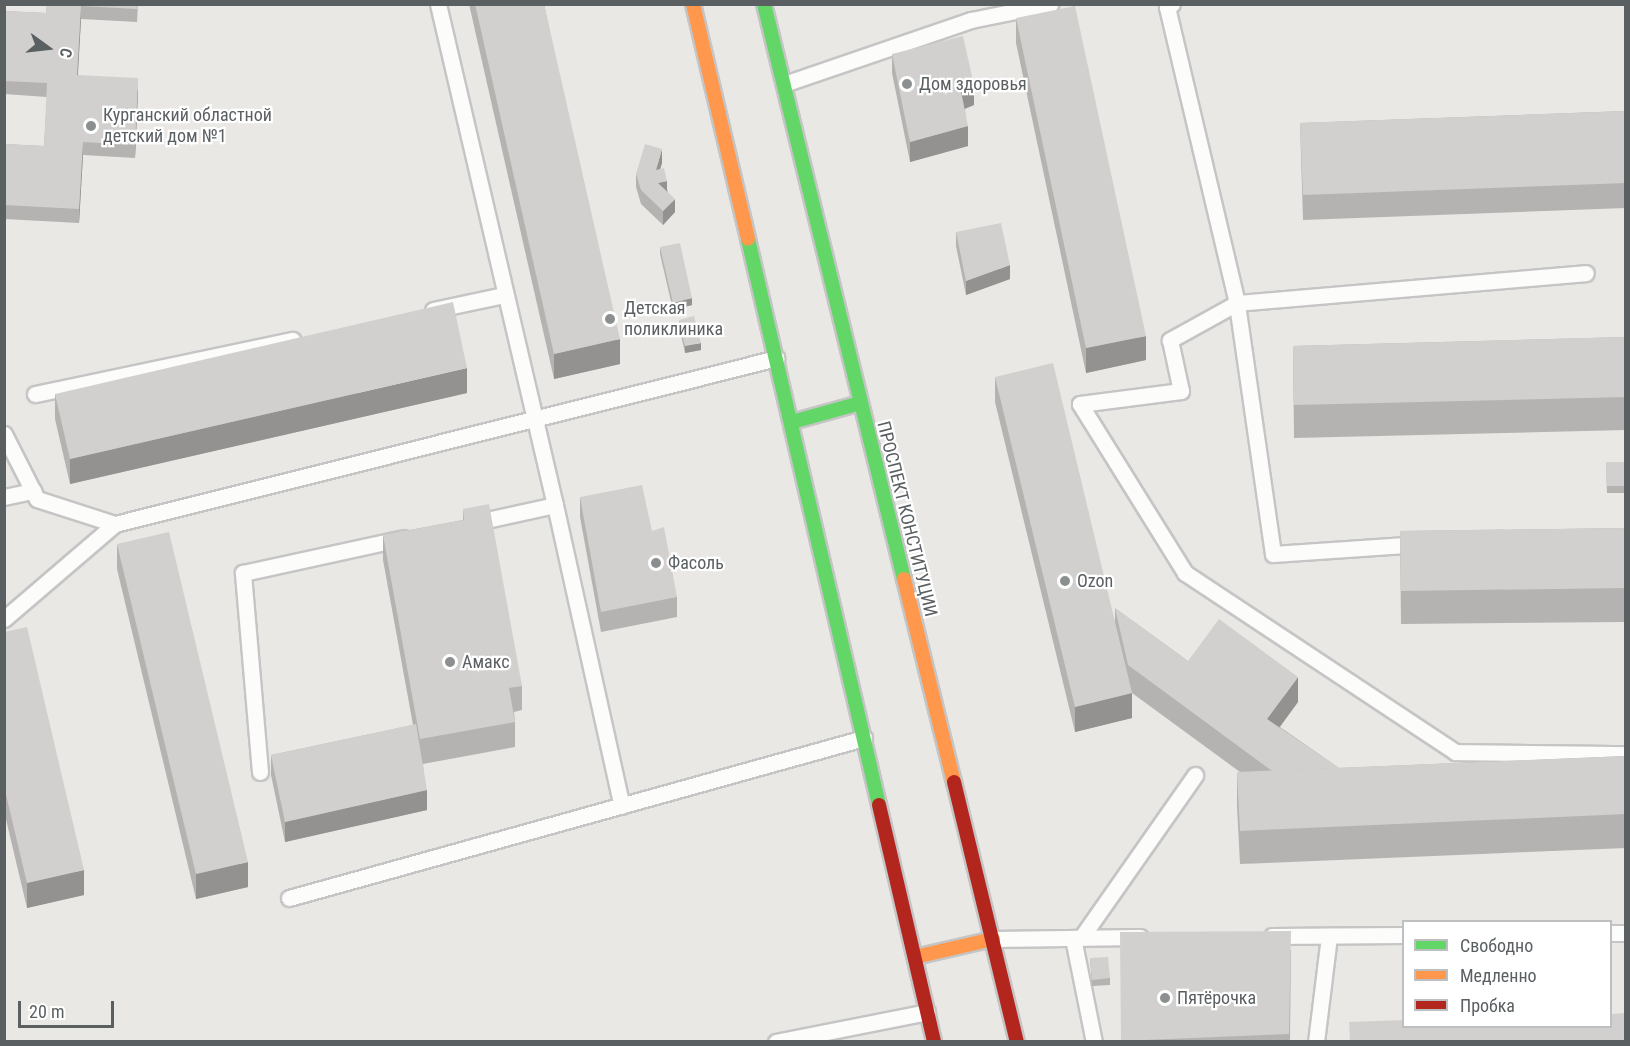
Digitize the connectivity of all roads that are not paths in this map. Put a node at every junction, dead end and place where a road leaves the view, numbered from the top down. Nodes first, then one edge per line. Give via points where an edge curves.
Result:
1 (438, 4) edge
2 (693, 4) edge
3 (764, 4) edge
4 (1050, 4) edge
5 (1172, 4) edge
6 (784, 84) junction
7 (1586, 273) dead end
8 (504, 295) junction
9 (1237, 303) junction
10 (422, 312) edge
11 (305, 337) edge
12 (777, 358) junction
13 (36, 394) dead end
14 (860, 404) junction
15 (532, 419) junction
16 (792, 422) junction
17 (4, 434) edge
18 (33, 491) junction
19 (4, 497) edge
20 (555, 505) junction
21 (115, 524) junction
22 (462, 525) edge
23 (416, 535) edge
24 (1437, 543) edge
25 (4, 620) edge
26 (864, 738) junction
27 (1626, 754) edge
28 (260, 772) dead end
29 (1195, 775) dead end
30 (622, 806) junction
31 (289, 898) dead end
32 (1402, 935) edge
33 (1258, 936) edge
34 (1329, 936) junction
35 (1152, 937) edge
36 (1077, 938) junction
37 (993, 939) junction
38 (915, 957) junction
39 (927, 1012) junction
40 (776, 1041) edge
41 (934, 1041) edge
42 (1017, 1041) edge
43 (1094, 1041) edge
44 (1316, 1041) edge

1 - 8 lane
2 - 12 main road
3 - 6 main road, ПРОСПЕКТ КОНСТИТУЦИИ
4 - 6 lane via 971,20
5 - 9 lane via 1167,7
6 - 14 main road, ПРОСПЕКТ КОНСТИТУЦИИ
7 - 9 lane
8 - 10 lane
8 - 15 lane
9 - 24 lane via 1273,554
9 - 27 lane via 1170,340 1181,391 1080,404 1185,573 1455,752
11 - 13 lane
12 - 15 lane
12 - 16 main road
14 - 16 main road
14 - 37 main road, ПРОСПЕКТ КОНСТИТУЦИИ
15 - 20 lane
15 - 21 lane
16 - 26 main road
17 - 18 lane
18 - 19 lane
18 - 21 lane via 37,499
20 - 22 lane
20 - 30 lane
21 - 25 lane
23 - 28 lane via 243,573
26 - 30 lane
26 - 38 main road
29 - 36 lane
30 - 31 lane
32 - 34 lane
33 - 34 lane
34 - 44 lane
35 - 36 lane
36 - 37 lane
36 - 43 lane
37 - 38 main road
37 - 42 main road, ПРОСПЕКТ КОНСТИТУЦИИ
38 - 39 main road
39 - 40 lane
39 - 41 main road

